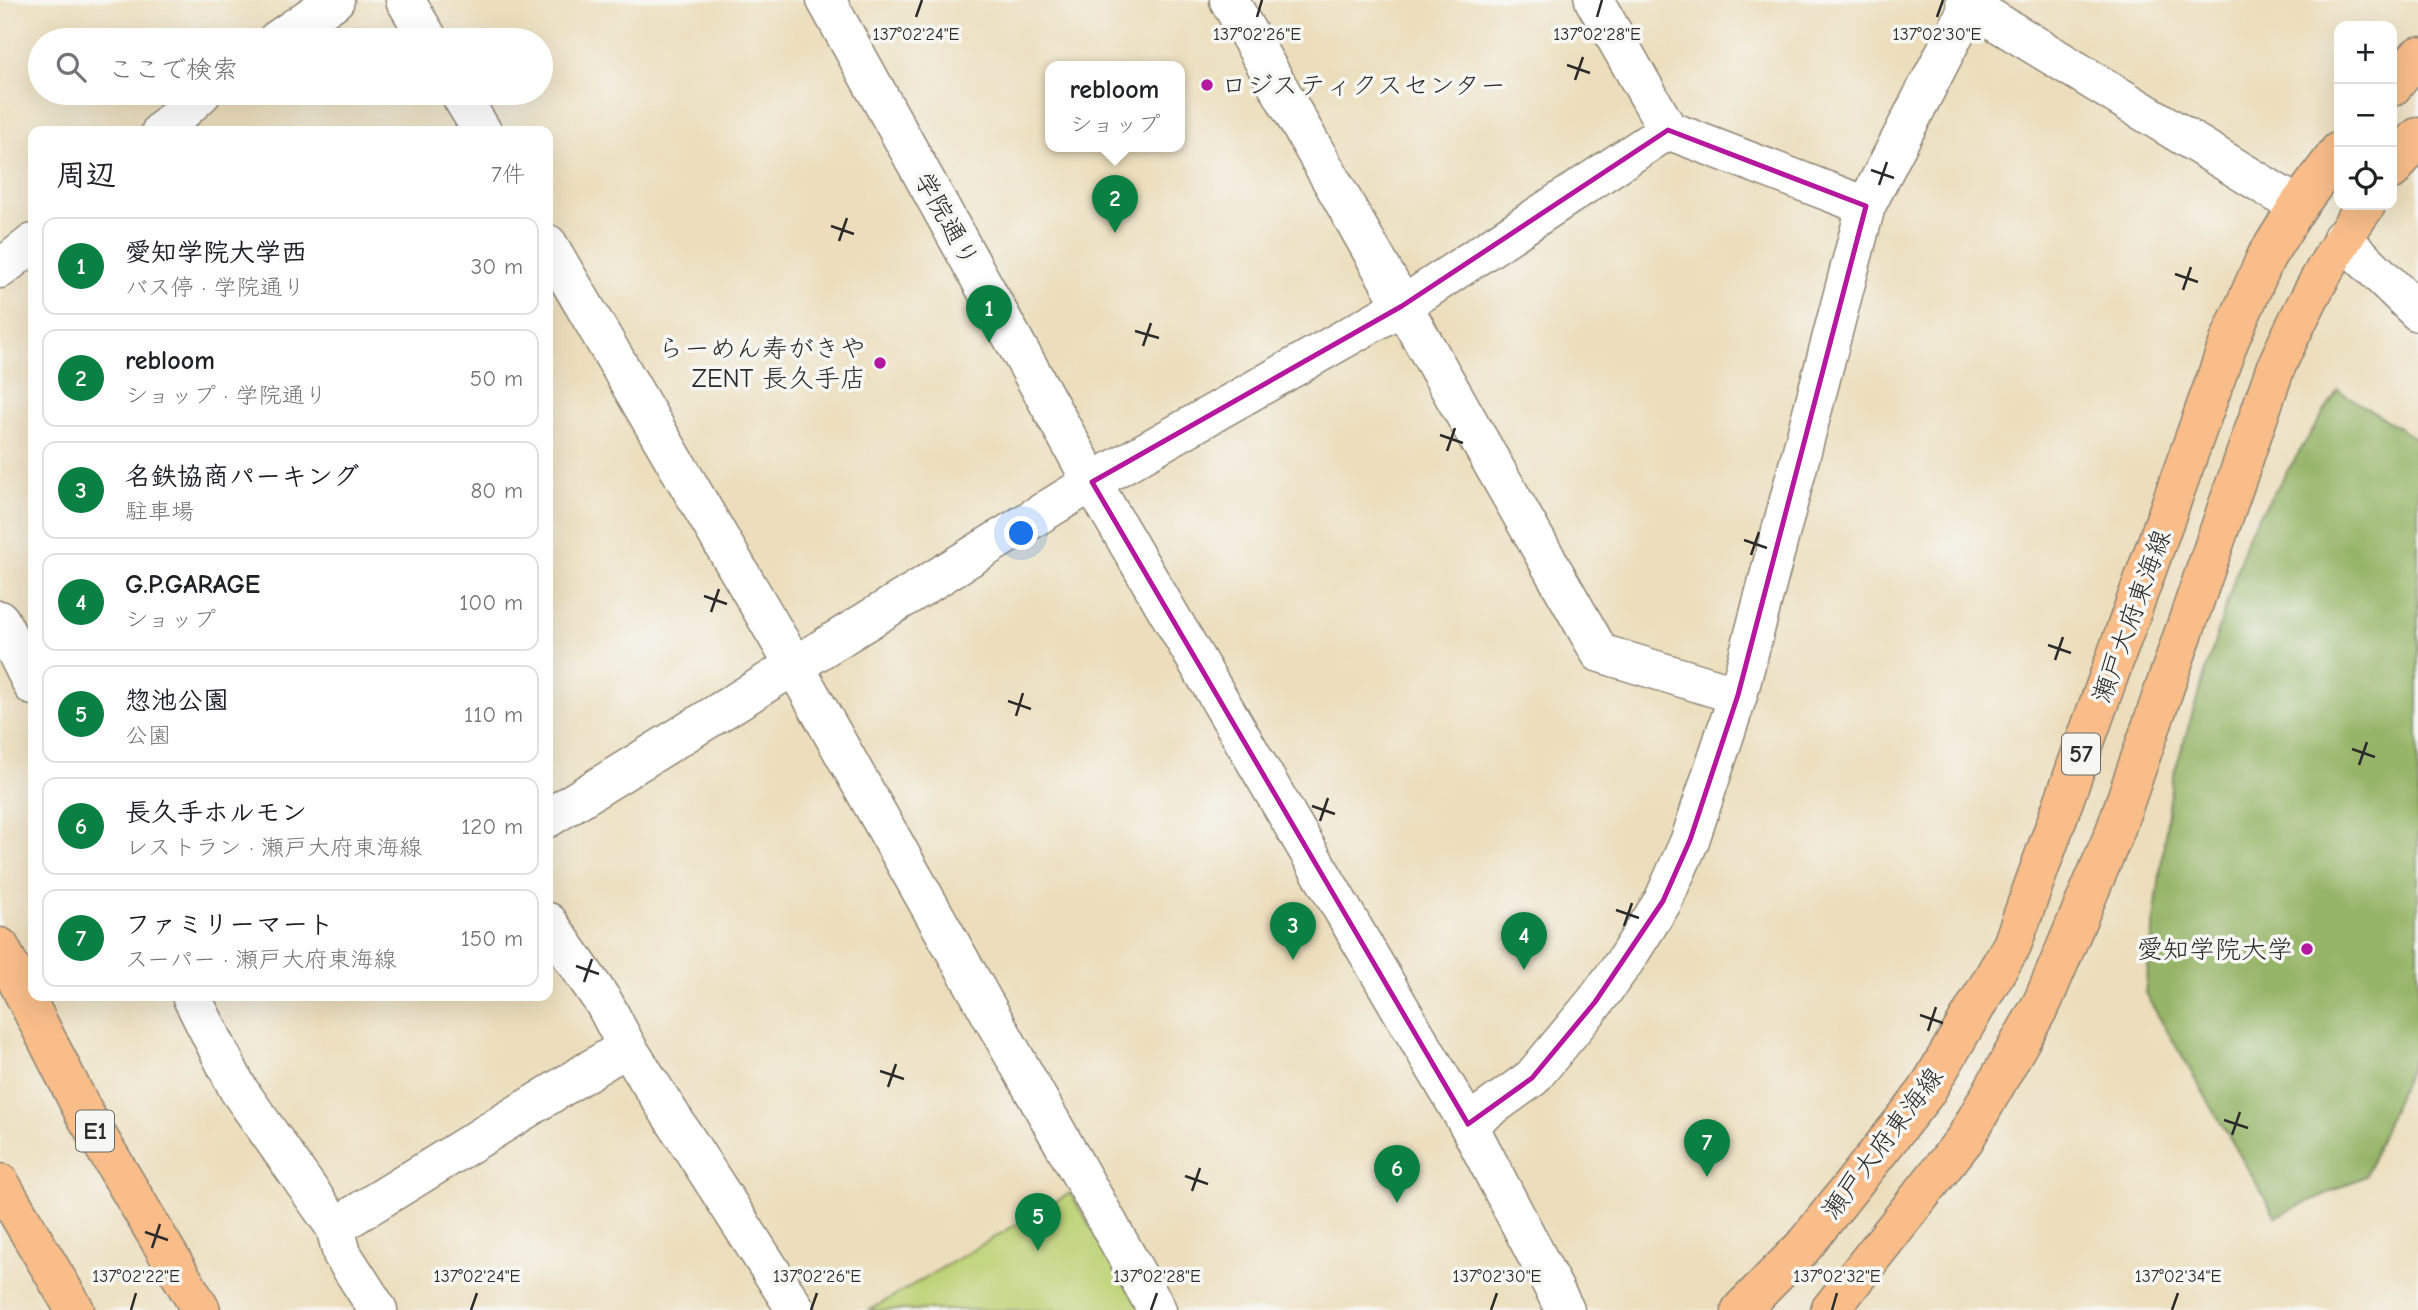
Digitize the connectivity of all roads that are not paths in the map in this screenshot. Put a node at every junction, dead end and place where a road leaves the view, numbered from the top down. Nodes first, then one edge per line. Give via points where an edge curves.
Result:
1 (335, 0) edge
2 (405, 0) edge
3 (826, 0) edge
4 (1228, 0) edge
5 (1594, 0) edge
6 (1969, 2) edge
7 (294, 28) edge
8 (422, 28) edge
9 (2418, 57) edge
10 (2395, 84) edge
11 (189, 105) edge
12 (466, 105) edge
13 (166, 126) edge
14 (479, 126) edge
15 (1668, 130) junction
16 (2418, 137) edge
17 (2334, 158) edge
18 (2397, 164) edge
19 (1866, 206) junction
20 (2298, 206) junction
21 (2362, 210) edge
22 (2342, 238) junction
23 (28, 247) edge
24 (553, 253) edge
25 (0, 269) edge
26 (1402, 306) junction
27 (2418, 312) edge
28 (1092, 482) junction
29 (0, 620) edge
30 (795, 667) junction
31 (28, 676) edge
32 (1738, 695) junction
33 (553, 815) edge
34 (553, 929) edge
35 (0, 947) edge
36 (194, 1001) edge
37 (627, 1047) junction
38 (1468, 1124) junction
39 (0, 1183) edge
40 (335, 1227) junction
41 (75, 1310) edge
42 (201, 1310) edge
43 (377, 1310) edge
44 (796, 1310) edge
45 (1157, 1310) edge
46 (1564, 1310) edge
47 (1741, 1310) edge
48 (1830, 1310) edge

1 - 7 street
2 - 8 street
3 - 28 street, 学院通り
4 - 26 street
5 - 15 street
6 - 19 street
6 - 20 street
9 - 10 main road
11 - 13 street
12 - 14 street
15 - 19 street
15 - 26 street
16 - 18 main road
17 - 20 main road, 瀬戸大府東海線 / 57
19 - 32 street
20 - 47 main road, 瀬戸大府東海線 / 57 via 2266,257 2230,339 2012,944 1926,1092 1803,1247
21 - 22 main road, 瀬戸大府東海線 / 57
22 - 27 street
22 - 48 main road, 瀬戸大府東海線 / 57 via 2275,369 2115,831 2043,1002 1965,1139
23 - 25 street
24 - 30 street
26 - 28 street
26 - 32 street via 1600,653
28 - 30 street
28 - 38 street, 学院通り
29 - 31 street
30 - 33 street
30 - 45 street
32 - 38 street via 1690,840 1651,921 1595,1002 1532,1078
34 - 37 street via 604,1003
35 - 42 main road, E1 via 84,1113
36 - 40 street via 238,1089
37 - 40 street
37 - 44 street
38 - 46 street, 学院通り
39 - 41 main road
40 - 43 street via 342,1254

